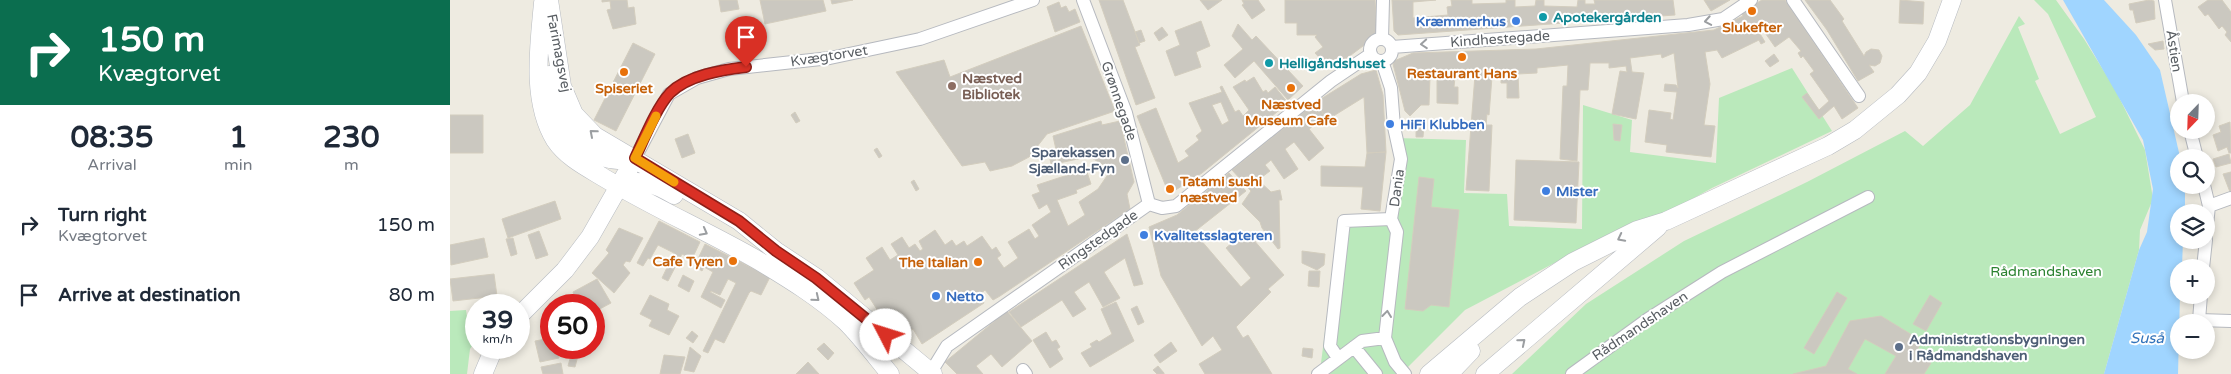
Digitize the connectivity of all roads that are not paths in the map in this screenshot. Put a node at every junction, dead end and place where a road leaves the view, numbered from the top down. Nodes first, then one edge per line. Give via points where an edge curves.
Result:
1 (543, 0) edge
2 (549, 0) edge
3 (1033, 0) edge
4 (1083, 0) edge
5 (1383, 0) edge
6 (1751, 0) edge
7 (1793, 0) edge
8 (1952, 0) edge
9 (2166, 0) edge
10 (1387, 43) junction
11 (539, 50) junction
12 (1371, 54) junction
13 (1382, 61) junction
14 (2182, 94) edge
15 (1859, 96) dead end
16 (635, 158) junction
17 (618, 186) junction
18 (1868, 197) dead end
19 (2231, 198) edge
20 (1149, 204) junction
21 (2214, 204) edge
22 (1391, 219) junction
23 (1666, 221) junction
24 (776, 251) junction
25 (1520, 297) junction
26 (2200, 304) edge
27 (530, 305) edge
28 (2231, 321) edge
29 (1385, 338) junction
30 (1354, 347) junction
31 (1338, 358) junction
32 (490, 359) edge
33 (485, 373) edge
34 (931, 373) edge
35 (890, 374) edge
36 (1318, 374) edge
37 (1376, 374) edge
38 (1405, 374) edge
39 (1429, 374) edge
40 (1449, 374) edge
41 (1485, 374) edge
42 (1572, 374) edge

1 - 11 main road, Farimagsvej
16 -> 2 main road, Farimagsvej via 595,136 574,114 562,86
3 - 16 street, Kvægtorvet via 920,39 830,58 729,69 697,78 669,94
4 - 20 street, Grønnegade via 1126,113
5 - 10 street
6 -> 10 street, Kindhestegade via 1723,19 1688,25
7 - 15 street
8 - 23 main road via 1937,42 1918,73 1878,113 1828,146
9 - 14 street, Åstien
10 - 12 street via 1376,40 1371,45
10 - 13 street via 1391,56
11 - 16 main road via 556,108 572,136 601,158 612,161
11 - 17 main road, Farimagsvej via 540,94 545,118 556,141 573,159
12 - 13 street via 1374,59
12 - 20 street, Ringstedgade via 1331,81 1176,206 1162,208
13 - 22 street, Dania via 1391,88 1401,160
16 - 17 main road, Kvægtorvet
16 - 24 main road, Farimagsvej via 739,221
17 - 24 main road via 634,181 654,184 758,244
17 - 27 main road, Kvægtorvet via 590,237 565,270
17 -> 35 main road, Farimagsvej via 759,261 808,291 846,322
18 - 42 street, Rådmandshaven via 1722,272 1648,318
19 - 21 street
20 - 34 street, Ringstedgade via 947,346
29 -> 22 street via 1397,232
22 - 31 street, Dania via 1344,221 1330,346
23 -> 25 main road via 1637,230 1573,262
41 -> 23 main road
24 - 34 main road, Farimagsvej via 816,278
25 - 39 main road
25 - 40 main road
26 - 28 street via 2199,320
29 - 30 street via 1362,341
29 - 38 street via 1395,362
30 - 31 street
30 - 37 street
31 - 36 street
32 - 33 main road

